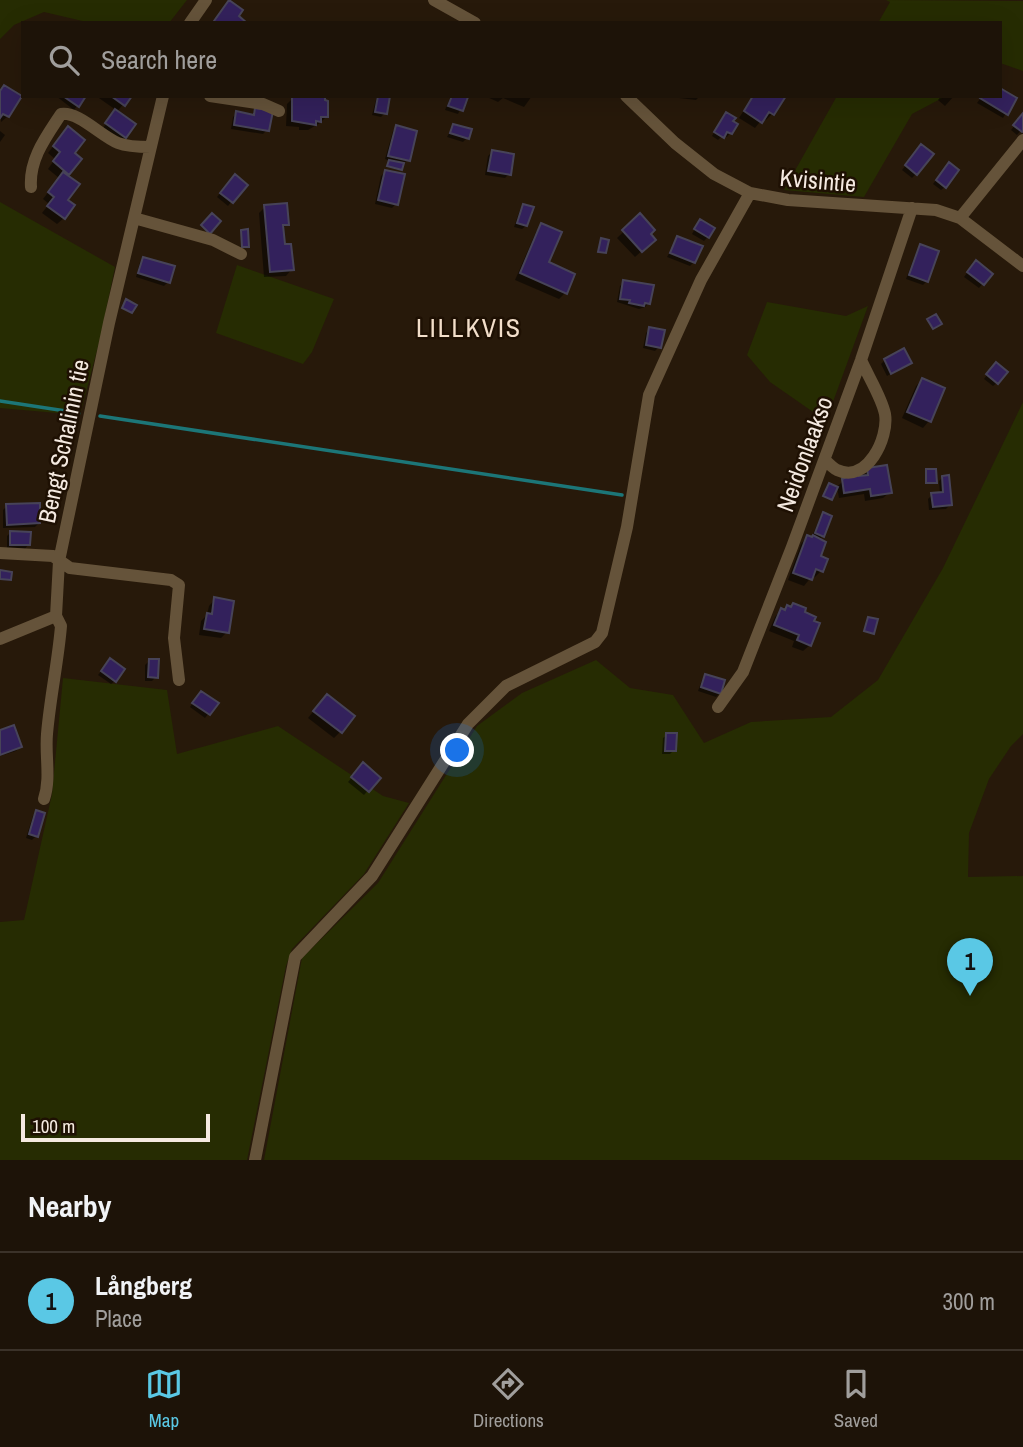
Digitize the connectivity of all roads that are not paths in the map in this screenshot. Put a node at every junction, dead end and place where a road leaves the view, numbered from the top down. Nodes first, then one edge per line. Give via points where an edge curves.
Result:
1 (206, 0) edge
2 (434, 0) edge
3 (191, 21) edge
4 (471, 21) edge
5 (163, 98) edge
6 (223, 98) edge
7 (628, 98) edge
8 (279, 111) dead end
9 (1023, 140) edge
10 (151, 147) junction
11 (31, 187) dead end
12 (750, 193) junction
13 (912, 208) junction
14 (134, 218) junction
15 (960, 218) junction
16 (241, 254) dead end
17 (1023, 266) edge
18 (861, 360) junction
19 (825, 460) junction
20 (0, 553) edge
21 (59, 561) junction
22 (56, 616) junction
23 (0, 639) edge
24 (180, 680) dead end
25 (718, 707) dead end
26 (44, 799) dead end
27 (254, 1160) edge

1 - 3 street
2 - 4 street
5 - 10 street, Bengt Schalinin tie
6 - 8 street
7 - 12 street, Kvisintie via 674,143 714,174
9 - 15 street
10 - 11 street via 121,145 79,118 61,114 35,156
10 - 14 street, Bengt Schalinin tie
12 - 13 street, Kvisintie via 788,201
12 - 27 street via 701,281 649,395 603,633 595,642 506,686 468,724 372,876 295,957
13 - 15 street, Kvisintie
13 - 18 street, Neidonlaakso
14 - 16 street via 213,240
14 - 21 street, Bengt Schalinin tie
15 - 17 street, Kvisintie
18 - 19 street, Neidonlaakso
18 - 19 street via 885,413 882,438 868,464 858,471 838,471
19 - 25 street, Neidonlaakso via 743,672
20 - 21 street via 45,554
21 - 22 street, Bengt Schalinin tie
21 - 24 street via 70,568 171,580 179,585 174,638
22 - 23 street
22 - 26 street, Bengt Schalinin tie via 61,626 49,704

